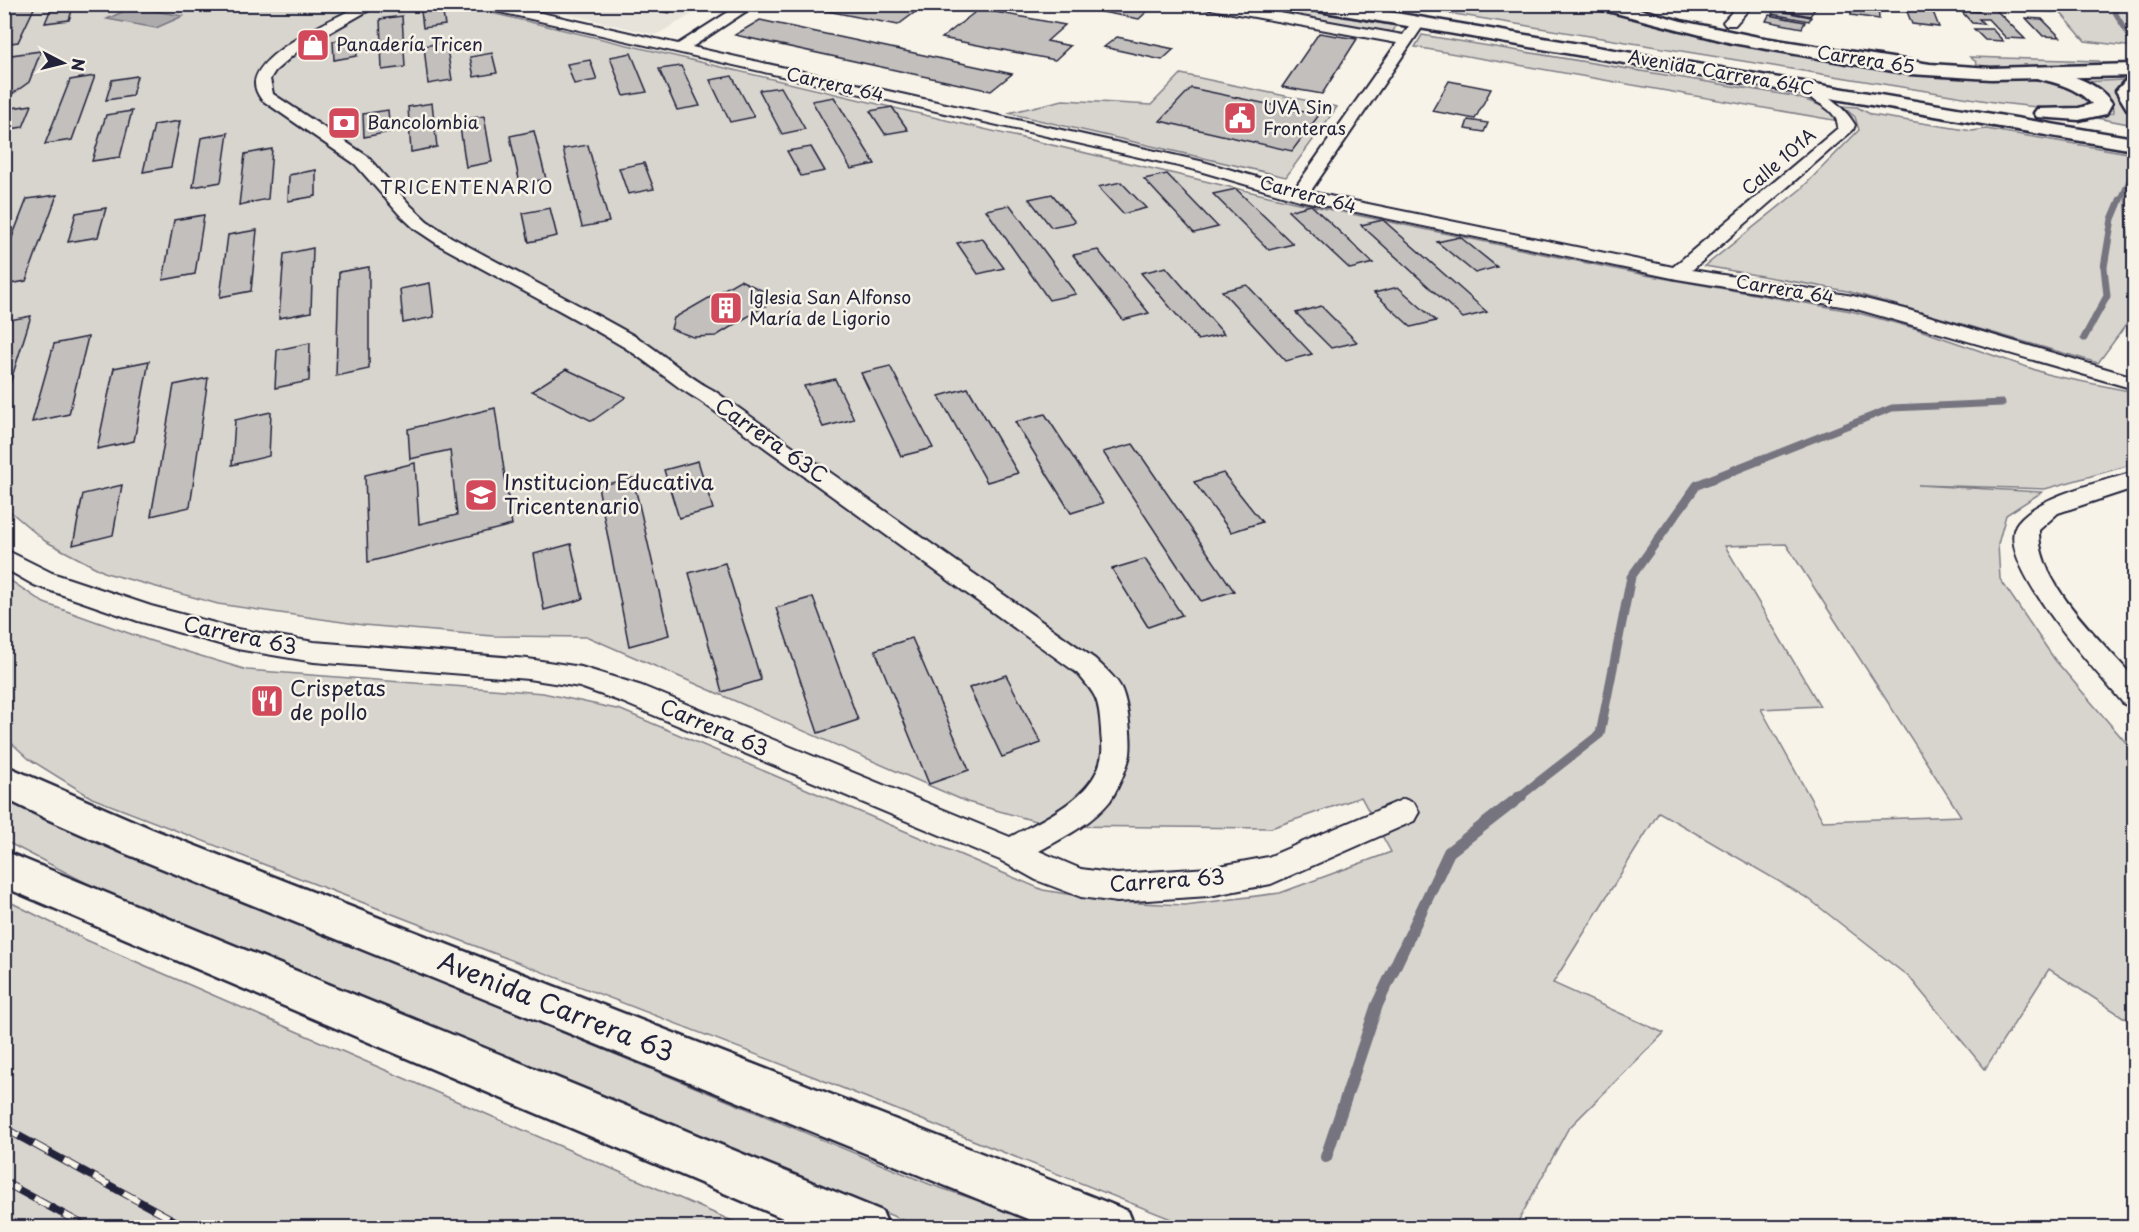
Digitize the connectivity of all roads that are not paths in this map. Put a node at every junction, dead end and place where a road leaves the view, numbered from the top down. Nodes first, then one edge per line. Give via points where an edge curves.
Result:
1 (375, 4) edge
2 (482, 4) edge
3 (726, 4) edge
4 (750, 4) edge
5 (1205, 4) edge
6 (1308, 4) edge
7 (1366, 4) edge
8 (1602, 4) edge
9 (1651, 4) edge
10 (1747, 4) edge
11 (1730, 22) junction
12 (1418, 23) junction
13 (1406, 40) junction
14 (659, 45) junction
15 (1890, 47) dead end
16 (678, 50) junction
17 (1951, 53) dead end
18 (2056, 54) dead end
19 (2134, 59) edge
20 (2134, 70) edge
21 (1940, 71) junction
22 (2039, 73) junction
23 (2134, 83) edge
24 (1790, 85) junction
25 (2134, 105) edge
26 (2016, 111) junction
27 (2134, 132) edge
28 (2134, 144) edge
29 (1299, 195) junction
30 (1677, 273) junction
31 (2134, 383) edge
32 (2134, 480) edge
33 (4, 557) edge
34 (2134, 696) edge
35 (4, 780) edge
36 (1404, 812) dead end
37 (1011, 851) junction
38 (4, 868) edge
39 (865, 1227) edge
40 (1111, 1227) edge

1 - 37 street, Carrera 63C via 275,61 263,78 267,97 361,160 421,225 666,366 1086,666 1109,691 1116,756 1101,791 1071,819
2 - 14 street, Carrera 64
3 - 14 street
4 - 16 street
5 - 13 street
6 - 12 main road, Avenida Carrera 64C
7 - 26 main road, Avenida Carrera 64C
8 - 21 main road, Carrera 65 via 1722,36
9 - 11 main road, Carrera 65
10 - 11 street
11 - 15 main road, Carrera 65
12 - 13 street
12 - 24 main road, Avenida Carrera 64C
13 - 29 street
14 - 16 street, Carrera 64
16 - 29 street, Carrera 64 via 1200,166
17 - 21 main road via 1969,65
18 - 19 main road
20 - 22 main road, Carrera 65
21 - 22 main road, Carrera 65
22 - 26 main road via 2090,91 2102,107 2079,114
23 - 25 main road via 2126,91
24 - 28 main road, Avenida Carrera 64C
24 - 30 street, Calle 101A via 1831,103 1845,118 1845,130
26 - 27 main road, Avenida Carrera 64C
29 - 30 street, Carrera 64
30 - 31 street, Carrera 64 via 1887,310
32 - 34 street via 2050,507 2027,527 2028,552 2037,576
33 - 37 street, Carrera 63 via 43,579 237,639 314,652 528,669 581,677 633,694
35 - 40 main road, Avenida Carrera 63 via 149,846
36 - 37 street, Carrera 63 via 1271,870 1209,882 1117,888 1081,884
38 - 39 main road

